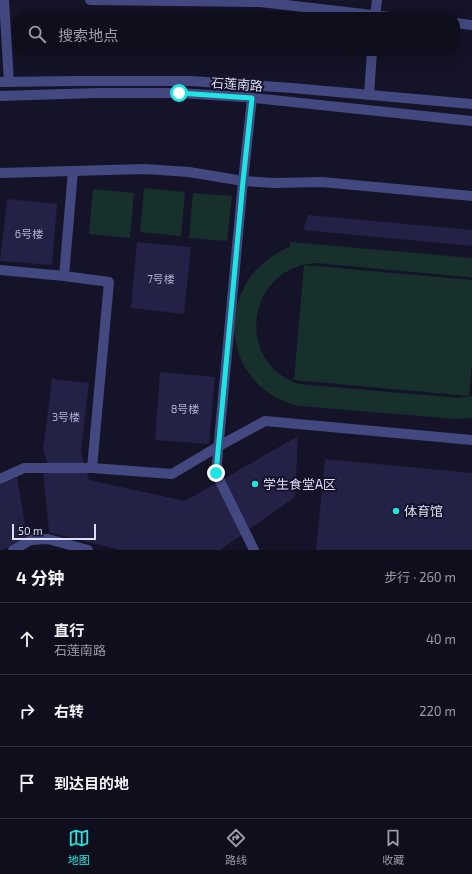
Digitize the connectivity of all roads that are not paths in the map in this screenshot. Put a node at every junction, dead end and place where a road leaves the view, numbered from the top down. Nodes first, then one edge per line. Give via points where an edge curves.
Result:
1 (2, 0) edge
2 (90, 0) edge
3 (170, 0) edge
4 (377, 0) edge
5 (260, 1) edge
6 (344, 12) edge
7 (376, 12) edge
8 (460, 24) edge
9 (472, 25) edge
10 (372, 56) edge
11 (5, 82) edge
12 (369, 95) junction
13 (0, 96) edge
14 (252, 98) junction
15 (472, 104) edge
16 (472, 121) edge
17 (74, 171) junction
18 (0, 173) edge
19 (243, 181) junction
20 (472, 196) edge
21 (0, 270) edge
22 (64, 276) junction
23 (472, 440) edge
24 (219, 446) junction
25 (92, 468) junction
26 (0, 480) edge
27 (32, 545) edge
28 (13, 550) edge
29 (88, 550) edge
30 (254, 550) edge

1 - 11 street
2 - 3 street
3 - 5 street
4 - 7 street
5 - 6 street
8 - 9 street
10 - 12 street
11 - 12 street, 石莲南路 via 190,81
12 - 15 street, 石莲南路
13 - 14 street, 石莲南路 via 171,93
14 - 16 street, 石莲南路
14 - 19 street
17 - 18 street
17 - 19 street via 145,169 189,172
17 - 22 street
19 - 20 street via 274,184 322,182
19 - 24 street
21 - 22 street
22 - 25 street via 109,282
23 - 24 street via 265,421
24 - 25 street via 172,474
24 - 30 street via 216,473
25 - 26 street via 24,468
27 - 28 street
27 - 29 street via 48,539

